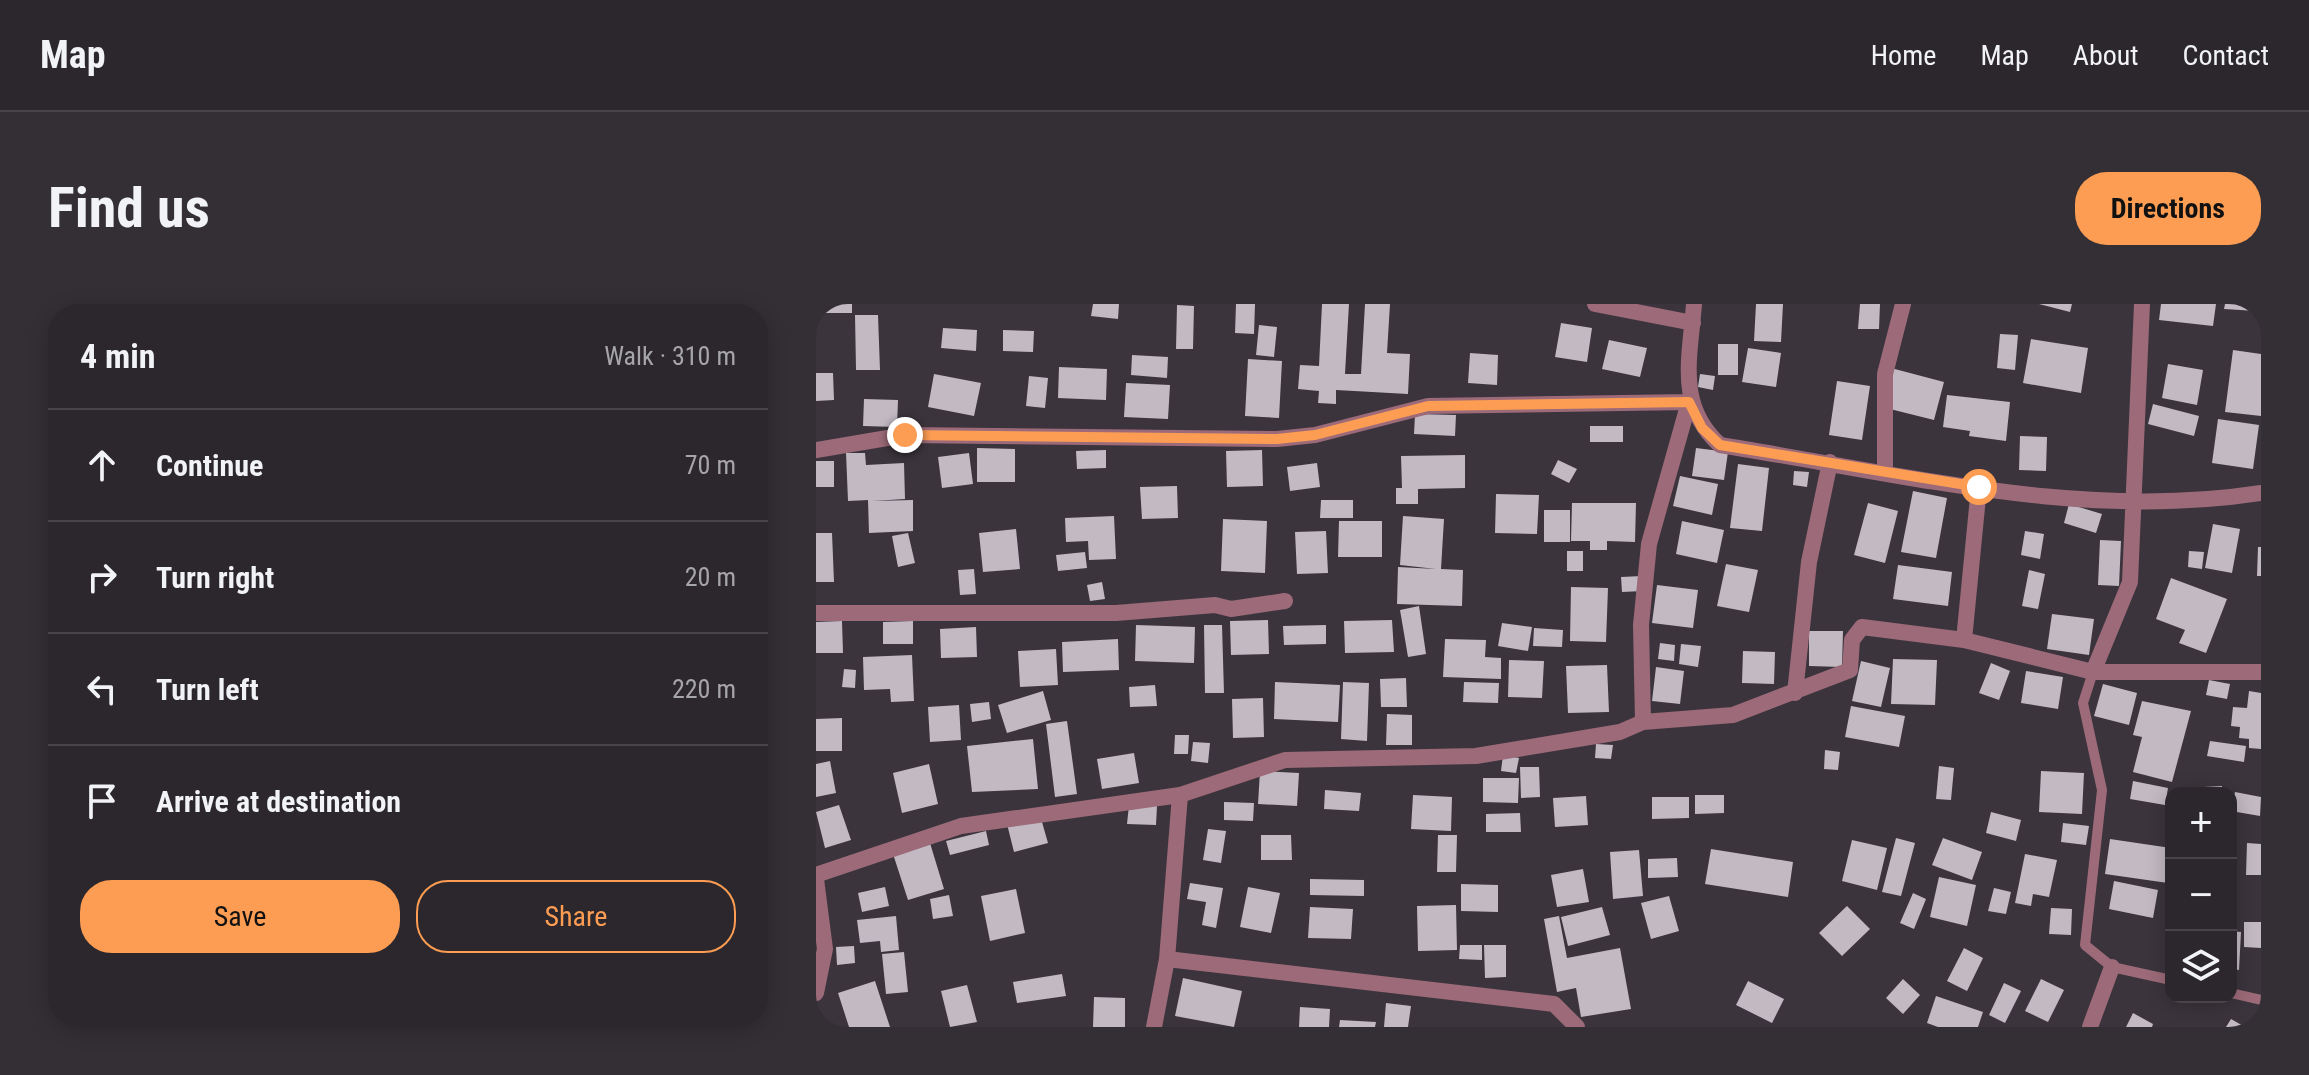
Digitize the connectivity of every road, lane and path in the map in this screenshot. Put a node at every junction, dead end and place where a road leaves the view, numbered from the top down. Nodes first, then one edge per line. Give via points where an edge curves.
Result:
1 (1595, 304) edge
2 (1694, 304) edge
3 (1903, 304) edge
4 (2142, 304) edge
5 (1693, 323) junction
6 (1689, 402) junction
7 (816, 450) edge
8 (1830, 462) junction
9 (1885, 471) junction
10 (1979, 487) junction
11 (2261, 493) edge
12 (2133, 504) junction
13 (1285, 601) dead end
14 (816, 613) edge
15 (1964, 640) junction
16 (2093, 672) junction
17 (2261, 672) edge
18 (1795, 693) junction
19 (1643, 722) junction
20 (1180, 795) junction
21 (816, 877) edge
22 (1167, 959) junction
23 (2112, 967) junction
24 (2165, 979) edge
25 (816, 993) edge
26 (2237, 994) edge
27 (2261, 1000) edge
28 (1154, 1027) edge
29 (1577, 1027) edge
30 (2090, 1027) edge

1 - 5 street
2 - 5 street
3 - 9 street via 1885,374
4 - 12 street
5 - 6 street
6 - 7 street via 1428,406 1315,435 1277,439 905,435
6 - 8 street via 1702,428 1720,445
6 - 19 street via 1649,544 1641,625
8 - 9 street
8 - 18 street via 1809,562
9 - 10 street
10 - 12 street
10 - 15 street
11 - 12 street
12 - 16 street via 2130,582
13 - 14 street via 1231,609 1215,605 1116,613
15 - 16 street
15 - 18 street via 1862,627 1852,640 1850,670
16 - 17 street
16 - 23 lane via 2083,703 2102,790 2085,945
18 - 19 street via 1733,715
19 - 20 street via 1620,732 1476,756 1285,760
20 - 21 street via 961,826
20 - 22 street
21 - 25 street via 825,949
22 - 28 street
22 - 29 street via 1554,1004
23 - 24 lane
23 - 30 street
26 - 27 lane

